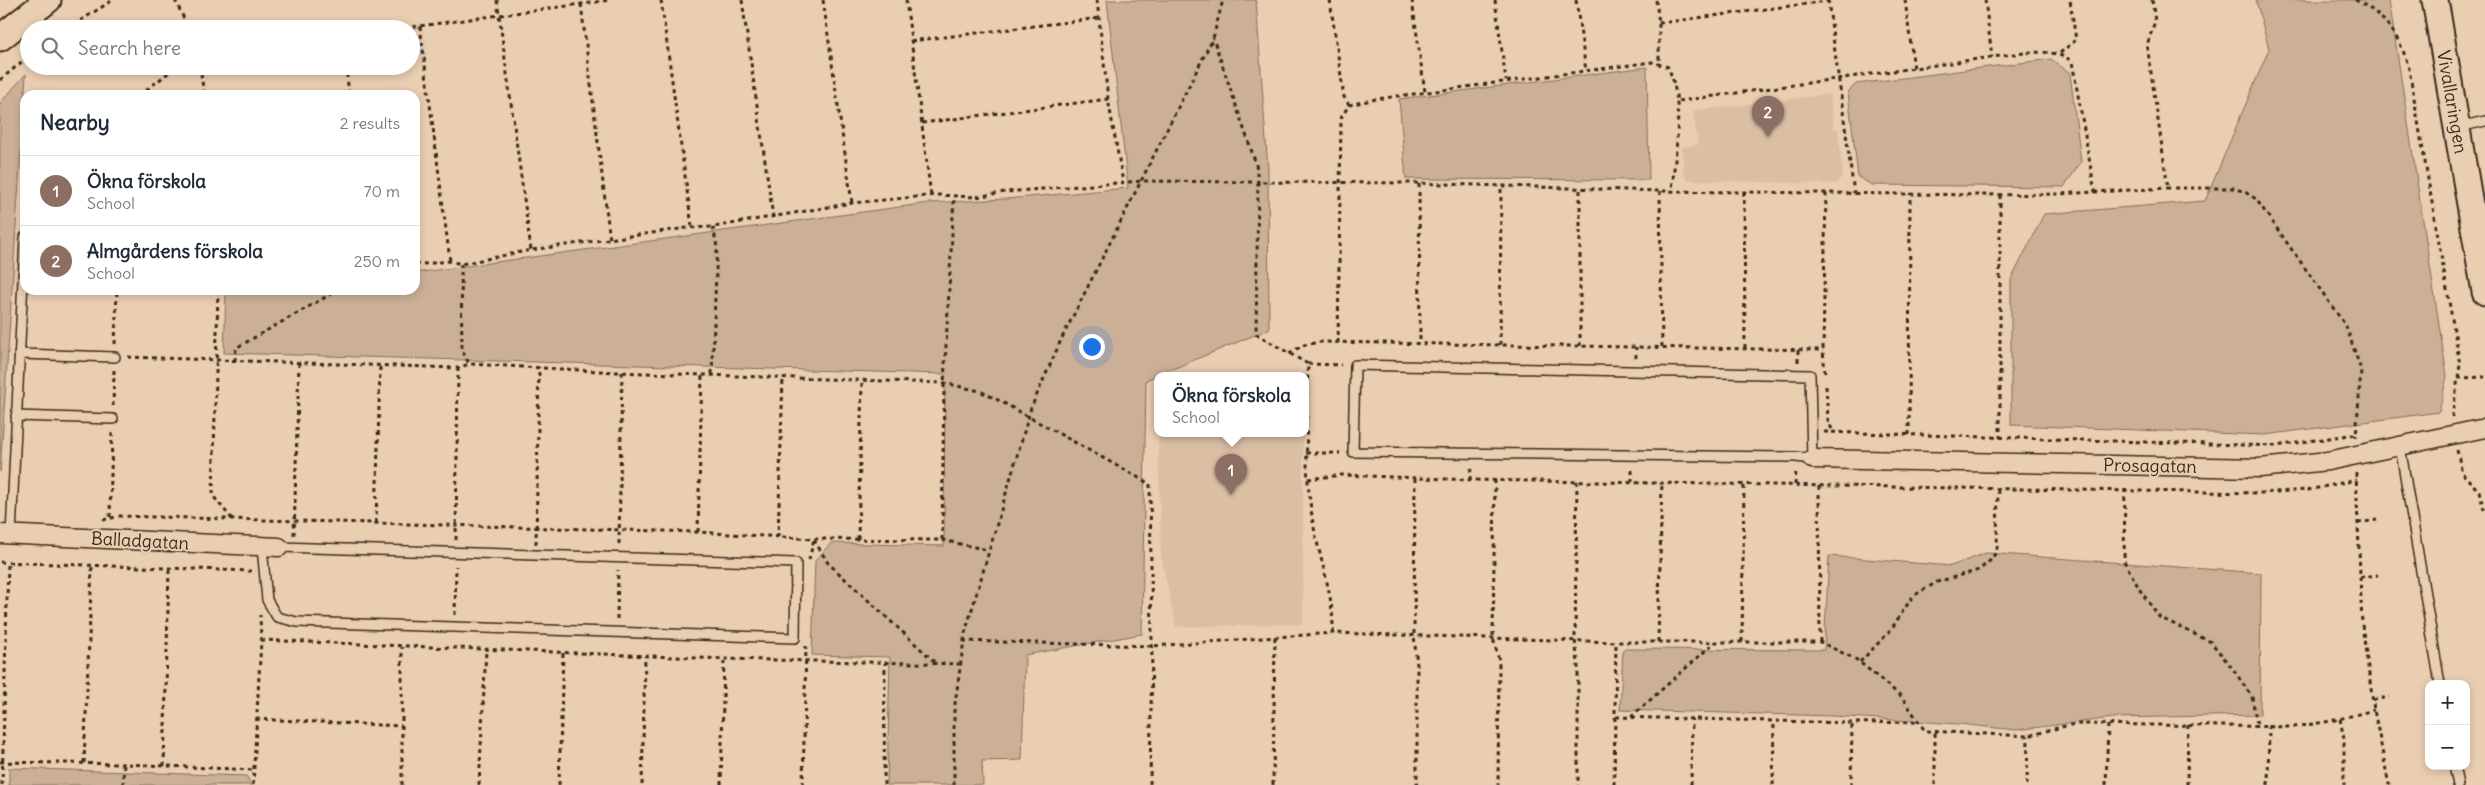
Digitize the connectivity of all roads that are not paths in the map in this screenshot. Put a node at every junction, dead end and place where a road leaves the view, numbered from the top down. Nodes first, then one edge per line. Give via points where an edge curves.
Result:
1 (48, 0) edge
2 (2435, 0) edge
3 (23, 20) edge
4 (20, 22) edge
5 (0, 38) edge
6 (2484, 123) edge
7 (2456, 127) junction
8 (2485, 292) edge
9 (22, 295) edge
10 (19, 354) junction
11 (114, 357) road end
12 (16, 416) junction
13 (113, 419) road end
14 (2485, 428) edge
15 (2400, 446) junction
16 (1812, 459) junction
17 (5, 534) edge
18 (278, 547) junction
19 (2439, 680) edge
20 (2455, 770) edge
21 (2458, 785) edge

1 - 3 main road
2 - 7 main road, Vivallaringen
4 - 5 main road
6 - 7 lane
7 - 8 main road, Vivallaringen
9 - 10 lane
10 - 11 lane
10 - 12 lane
12 - 13 lane
12 - 17 lane
14 - 15 street, Prosagatan
15 - 16 street, Prosagatan via 2328,460 2260,468
15 - 19 lane
16 - 16 lane via 1810,375 1355,365 1353,452
17 - 18 street, Balladgatan
18 - 18 lane via 264,572 267,600 278,617 297,622 795,638 796,563
20 - 21 lane

